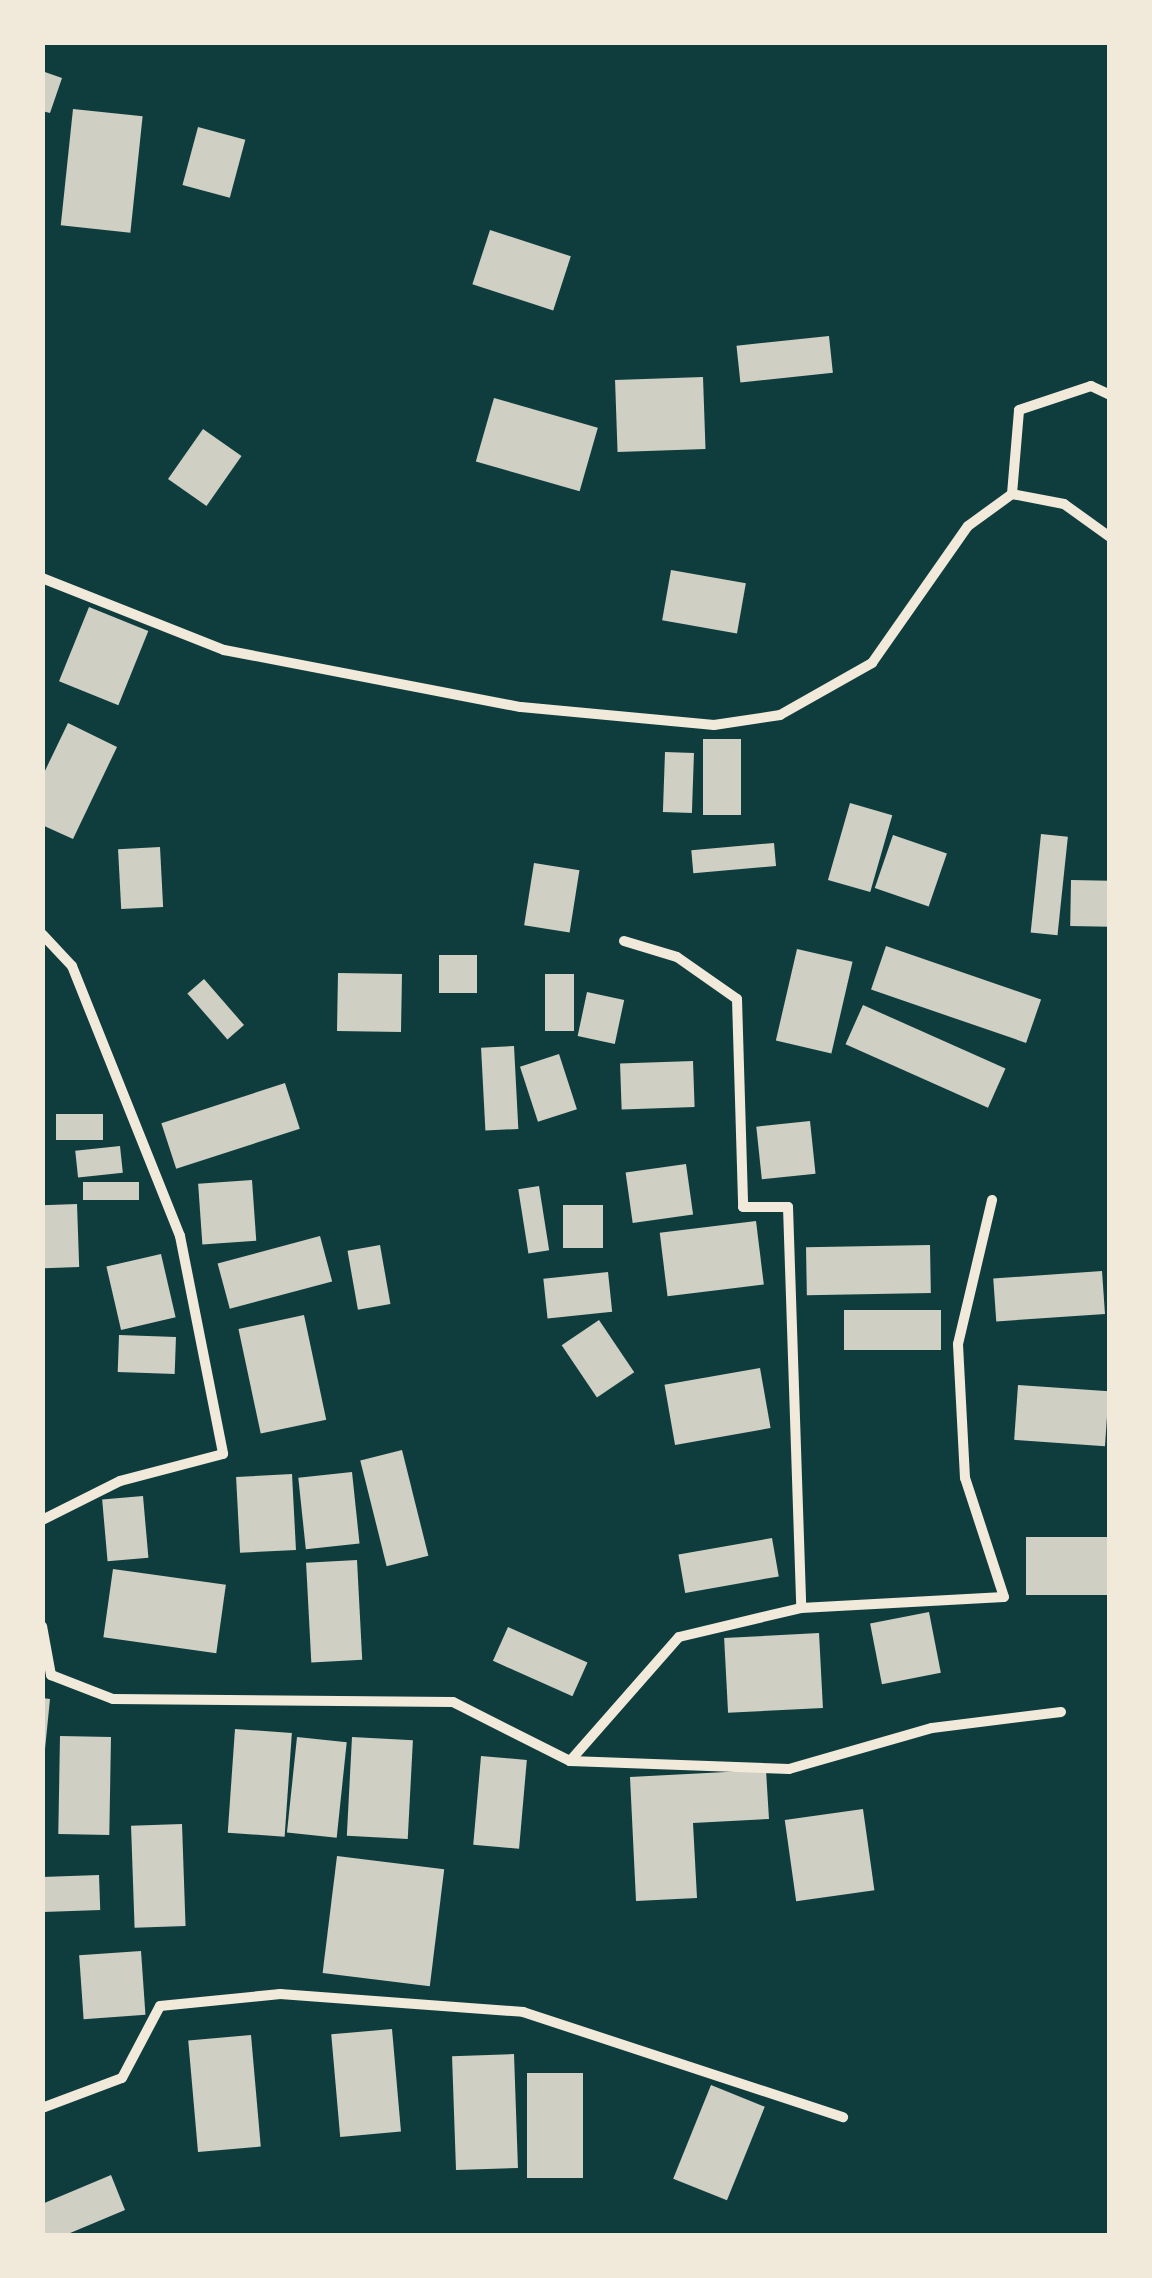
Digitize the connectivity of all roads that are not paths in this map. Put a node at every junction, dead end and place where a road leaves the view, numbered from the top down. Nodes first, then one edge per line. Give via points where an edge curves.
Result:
1 (1110, 396) edge
2 (1012, 494) junction
3 (1110, 537) edge
4 (42, 578) edge
5 (42, 934) edge
6 (624, 941) dead end
7 (992, 1200) dead end
8 (42, 1520) edge
9 (801, 1608) junction
10 (42, 1626) edge
11 (1061, 1712) dead end
12 (570, 1761) junction
13 (42, 2108) edge
14 (843, 2117) dead end

1 - 2 street via 1091,386 1019,410
2 - 3 street via 1064,504
2 - 4 street via 968,526 872,663 780,714 714,725 521,707 224,650
5 - 8 street via 72,966 180,1236 224,1454 120,1481
6 - 9 street via 677,958 737,999 743,1207 788,1207
7 - 9 street via 958,1344 965,1478 1004,1597
9 - 12 street via 680,1637
10 - 12 street via 51,1675 112,1699 453,1702
11 - 12 street via 932,1728 789,1769
13 - 14 street via 122,2078 160,2006 280,1994 524,2012

